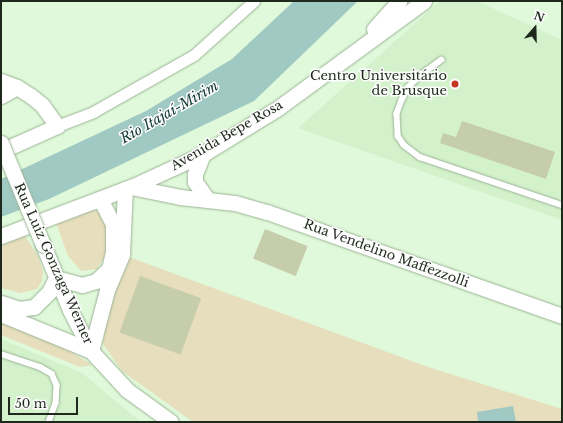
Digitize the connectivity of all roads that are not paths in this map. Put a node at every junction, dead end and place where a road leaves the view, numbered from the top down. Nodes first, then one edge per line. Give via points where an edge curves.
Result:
1 (254, 1) edge
2 (399, 1) edge
3 (424, 1) edge
4 (354, 52) junction
5 (442, 60) dead end
6 (1, 81) edge
7 (17, 87) junction
8 (1, 96) edge
9 (42, 105) junction
10 (57, 126) junction
11 (37, 133) junction
12 (1, 143) edge
13 (1, 151) edge
14 (203, 154) junction
15 (128, 188) junction
16 (100, 199) junction
17 (208, 200) junction
18 (562, 205) edge
19 (1, 236) edge
20 (56, 278) junction
21 (1, 303) edge
22 (1, 314) edge
23 (562, 316) edge
24 (91, 351) junction
25 (1, 354) edge
26 (49, 422) edge
27 (171, 422) edge

1 - 10 street via 194,55 93,112
2 - 4 main road, Avenida Bepe Rosa
3 - 4 main road, Avenida Bepe Rosa
4 - 14 main road, Avenida Bepe Rosa via 278,108
5 - 18 lane via 409,87 402,100 397,114 398,136 404,145 420,157
6 - 7 main road
7 - 8 main road
7 - 9 main road
9 - 10 main road
9 - 11 main road
10 - 11 main road
11 - 13 main road
12 - 20 main road, Rua Luiz Gonzaga Werner, bridge
14 - 15 main road, Avenida Bepe Rosa
14 - 17 main road via 195,174 195,182
15 - 16 main road, Avenida Bepe Rosa
15 - 17 main road, Rua Vendelino Maffezzolli
15 - 24 main road via 122,254 107,290
16 - 19 main road, Avenida Bepe Rosa
16 - 20 main road via 114,224 113,252 108,269 96,281 82,285
17 - 23 main road, Rua Vendelino Maffezzolli via 235,202 267,212
20 - 21 main road via 49,292 34,307 19,309
20 - 24 main road, Rua Luiz Gonzaga Werner
22 - 24 main road
24 - 27 main road, Rua Luiz Gonzaga Werner via 126,390
25 - 26 lane via 40,367 52,374 57,385 56,403

